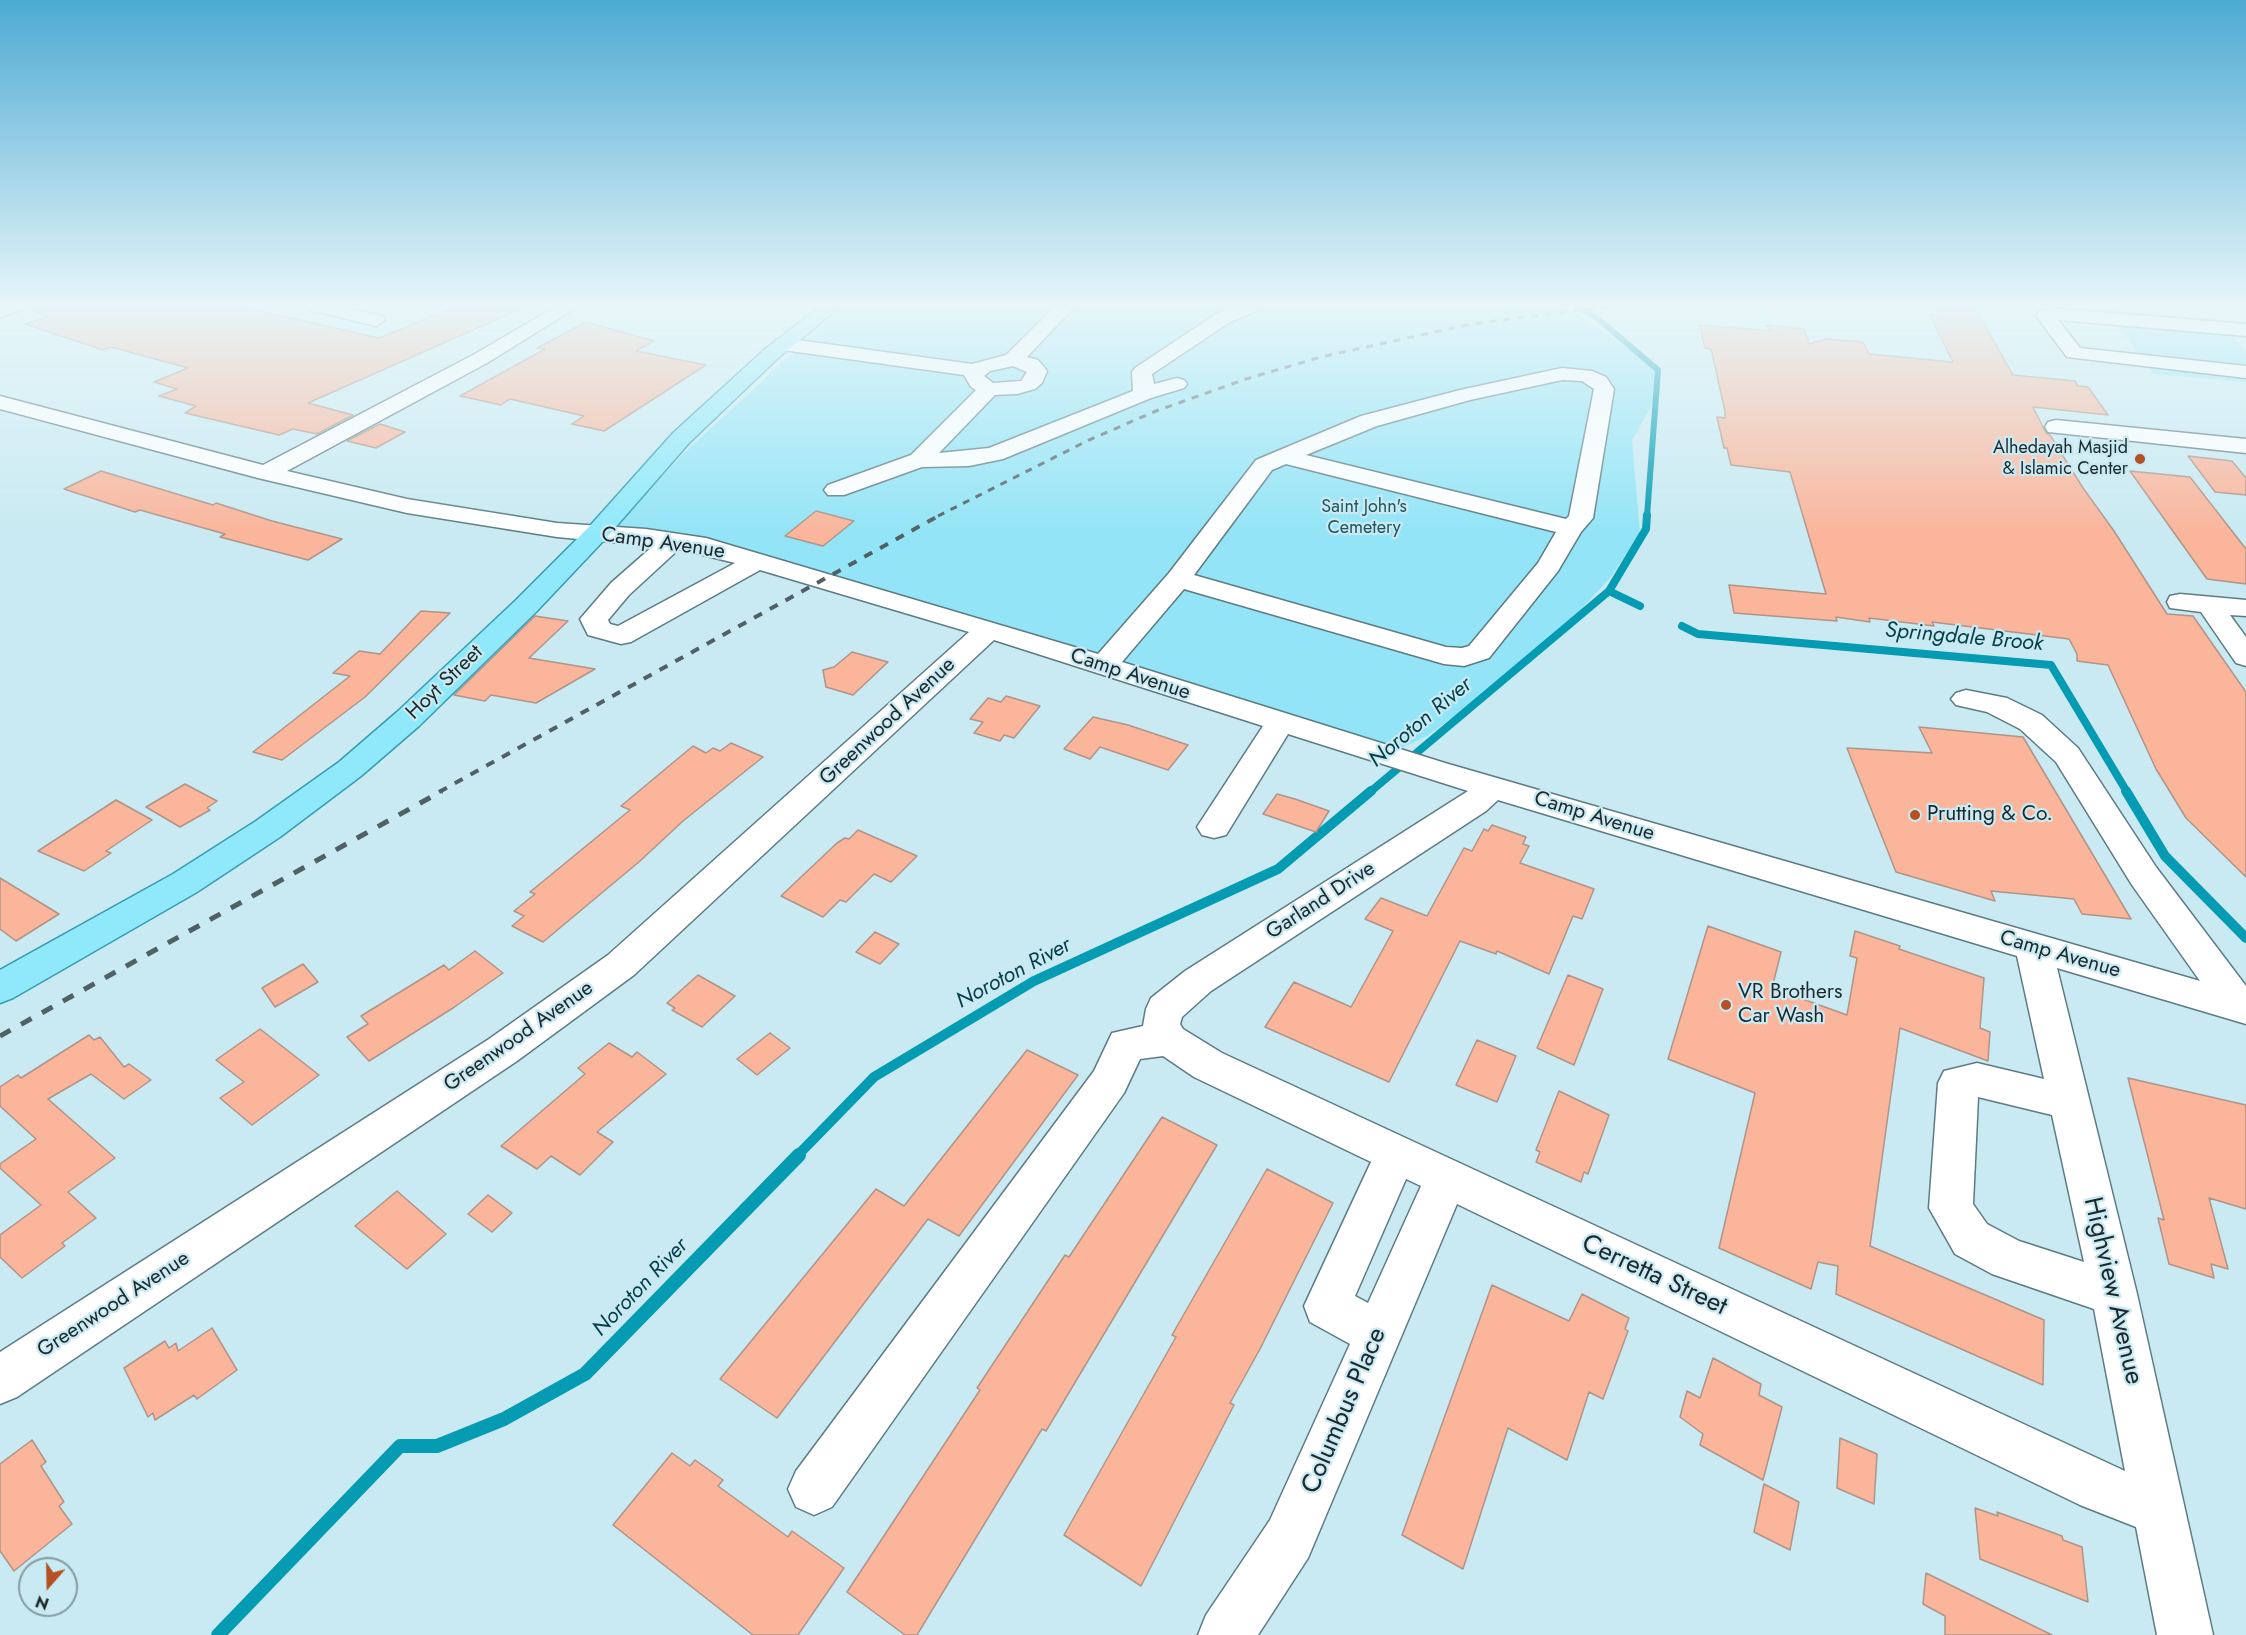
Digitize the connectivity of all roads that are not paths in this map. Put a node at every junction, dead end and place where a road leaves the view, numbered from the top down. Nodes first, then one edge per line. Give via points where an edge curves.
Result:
1 (434, 382) edge
2 (741, 382) edge
3 (978, 382) edge
4 (1031, 382) edge
5 (1143, 382) edge
6 (1523, 382) edge
7 (1600, 382) edge
8 (1177, 384) dead end
9 (989, 389) junction
10 (1144, 394) junction
11 (0, 402) edge
12 (2056, 426) dead end
13 (2246, 446) edge
14 (1283, 456) junction
15 (919, 460) junction
16 (266, 473) junction
17 (836, 490) dead end
18 (1571, 528) junction
19 (597, 533) junction
20 (673, 541) junction
21 (757, 561) junction
22 (1178, 579) junction
23 (2180, 602) dead end
24 (2209, 604) junction
25 (2246, 608) edge
26 (989, 629) junction
27 (2246, 657) edge
28 (1103, 666) junction
29 (1966, 699) dead end
30 (1280, 723) junction
31 (1492, 787) junction
32 (1214, 827) dead end
33 (2034, 948) junction
34 (0, 988) edge
35 (2244, 1008) edge
36 (1165, 1032) junction
37 (2070, 1102) junction
38 (1396, 1154) junction
39 (1446, 1178) junction
40 (2114, 1294) junction
41 (1379, 1334) junction
42 (0, 1380) edge
43 (814, 1489) dead end
44 (2161, 1510) junction
45 (1226, 1635) edge
46 (2185, 1635) edge

1 - 16 street
2 - 19 main road, Hoyt Street via 681,438
3 - 9 street
4 - 9 street via 1017,388
5 - 10 street
6 - 14 street via 1369,420
7 - 18 street via 1604,389 1581,518
8 - 10 street
9 - 15 street
10 - 15 street via 995,454
11 - 16 street, Camp Avenue
12 - 13 street
14 - 18 street
14 - 22 street via 1264,465
15 - 17 street
16 - 19 street, Camp Avenue via 407,506
18 - 22 street via 1549,566 1479,652 1464,657 1444,655
19 - 20 street, Camp Avenue
19 - 34 main road, Hoyt Street via 408,718 333,782 185,883
20 - 21 street, Camp Avenue
20 - 21 street via 620,589 594,619 598,629 621,636
21 - 26 street, Camp Avenue
22 - 28 street
23 - 24 street
24 - 25 street
24 - 27 street
26 - 28 street, Camp Avenue
26 - 42 street, Greenwood Avenue via 613,971 503,1050
28 - 30 street, Camp Avenue
29 - 35 street via 1996,705 2031,722 2067,755 2144,876
30 - 31 street, Camp Avenue
30 - 32 street
31 - 33 street, Camp Avenue
31 - 36 street, Garland Drive via 1474,803 1198,981 1165,1009
33 - 35 street, Camp Avenue
33 - 37 street, Highview Avenue
36 - 38 street, Cerretta Street via 1208,1065
36 - 43 street via 1126,1044 1110,1082
37 - 40 street, Highview Avenue
37 - 40 street via 1977,1080 1958,1083 1951,1208 1971,1239 2008,1259
38 - 39 street, Cerretta Street
38 - 41 street via 1327,1306
39 - 41 street, Columbus Place
39 - 44 street, Cerretta Street via 2098,1487
40 - 44 street, Highview Avenue
41 - 45 street, Columbus Place via 1289,1539
44 - 46 street, Highview Avenue

